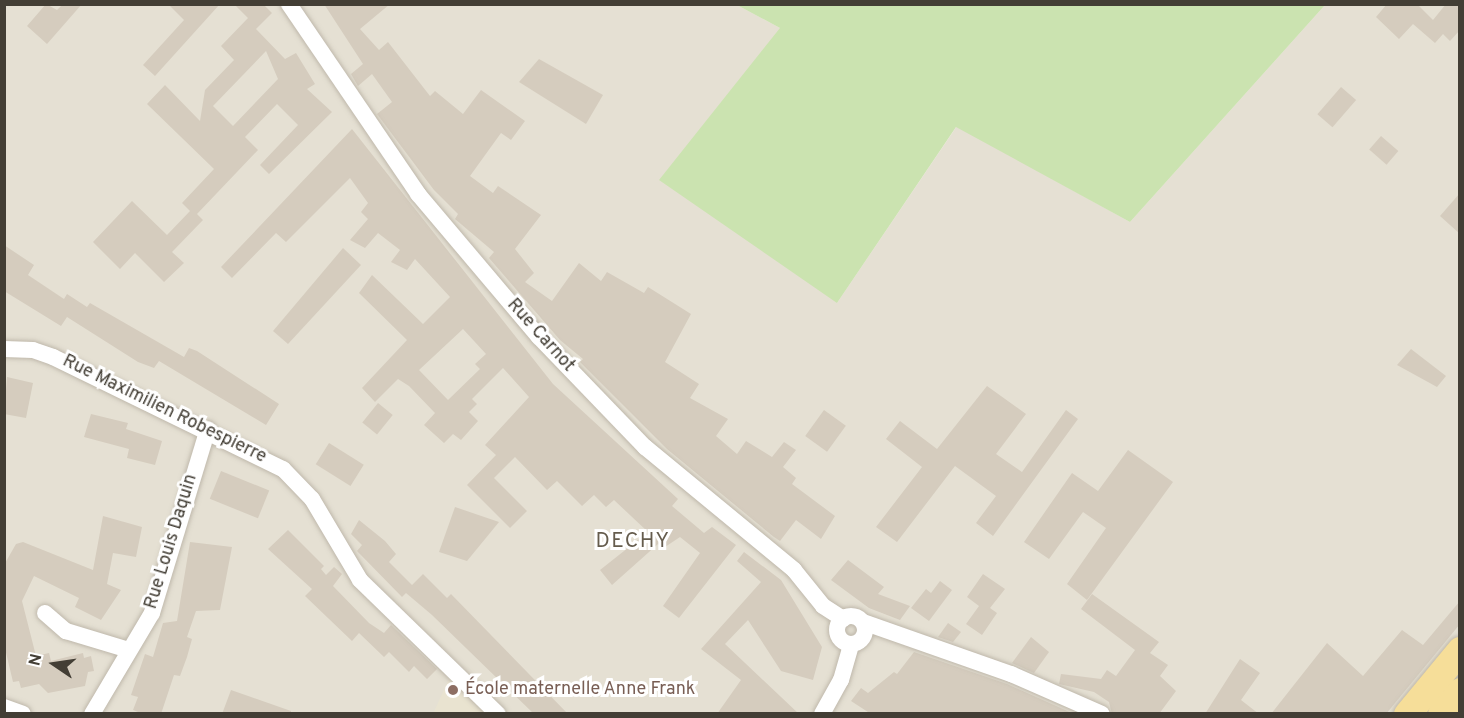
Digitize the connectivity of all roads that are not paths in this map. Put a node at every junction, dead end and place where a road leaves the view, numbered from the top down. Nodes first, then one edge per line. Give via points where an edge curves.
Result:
1 (289, 4) edge
2 (4, 349) edge
3 (208, 429) junction
4 (45, 613) dead end
5 (843, 619) junction
6 (863, 622) junction
7 (851, 644) junction
8 (129, 650) junction
9 (1460, 650) edge
10 (1460, 691) edge
11 (4, 706) edge
12 (23, 714) edge
13 (92, 714) edge
14 (498, 714) edge
15 (822, 714) edge
16 (1102, 714) edge
17 (1407, 714) edge
18 (1441, 714) edge

1 - 5 street, Rue Carnot via 418,194 539,337 645,447 794,570 823,606
2 - 3 street, Rue Maximilien Robespierre via 33,350 53,357
3 - 8 street, Rue Louis Daquin via 152,612
3 - 14 street, Rue Maximilien Robespierre via 266,459 305,488 360,580
4 - 8 street via 66,631
5 - 6 street via 854,616
5 - 7 street via 838,634
6 - 7 street via 864,635
6 - 16 street via 1011,674
7 - 15 street via 841,680
8 - 13 street, Rue Louis Daquin
9 - 17 main road
10 - 18 main road
11 - 12 street

